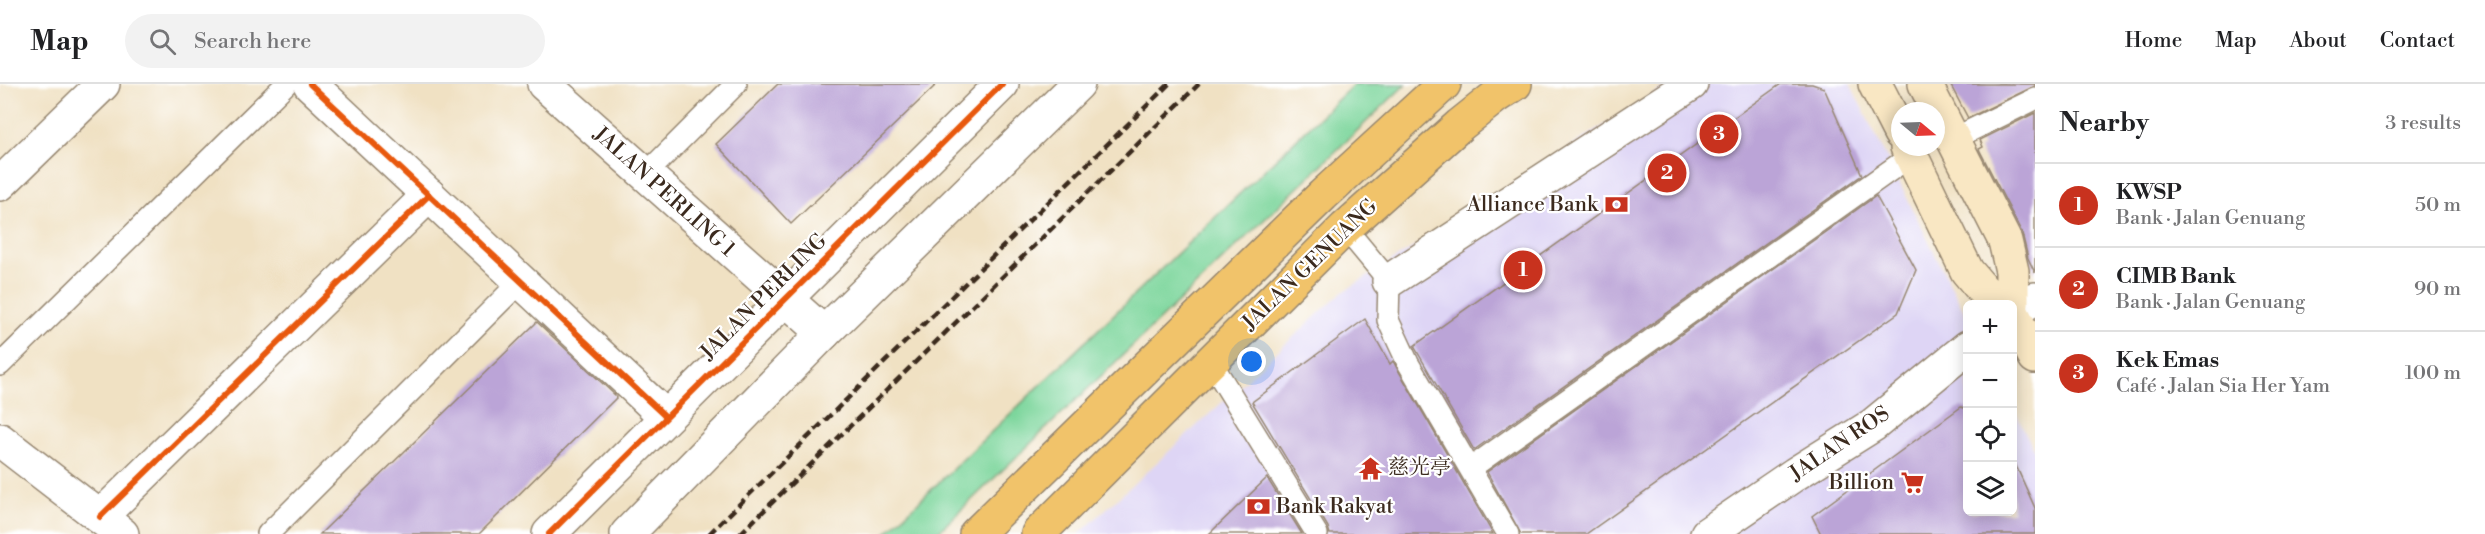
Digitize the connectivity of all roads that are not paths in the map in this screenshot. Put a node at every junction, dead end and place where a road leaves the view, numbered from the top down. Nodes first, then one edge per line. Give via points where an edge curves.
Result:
1 (104, 84) edge
2 (286, 84) edge
3 (310, 84) edge
4 (544, 84) edge
5 (736, 84) edge
6 (1002, 84) edge
7 (1078, 84) edge
8 (1444, 84) edge
9 (1515, 84) edge
10 (1691, 84) edge
11 (1875, 84) edge
12 (1925, 84) edge
13 (2035, 99) edge
14 (1891, 115) edge
15 (1953, 139) junction
16 (1891, 156) edge
17 (1911, 156) edge
18 (645, 175) junction
19 (0, 184) edge
20 (429, 195) junction
21 (1345, 228) junction
22 (521, 281) junction
23 (1389, 282) junction
24 (2035, 299) edge
25 (785, 300) junction
26 (1997, 300) edge
27 (2012, 300) edge
28 (2017, 309) edge
29 (2017, 319) edge
30 (824, 333) junction
31 (1963, 351) edge
32 (2035, 357) edge
33 (1211, 362) junction
34 (0, 364) edge
35 (666, 417) junction
36 (0, 440) edge
37 (1471, 468) junction
38 (103, 528) edge
39 (268, 534) edge
40 (549, 534) edge
41 (627, 534) edge
42 (976, 534) edge
43 (1038, 534) edge
44 (1317, 534) edge
45 (1508, 534) edge
46 (1709, 534) edge

1 - 19 street
2 - 34 lane
3 - 20 street
4 - 18 street, JALAN PERLING 1
5 - 18 lane
6 - 25 street, JALAN PERLING
7 - 30 street
8 - 42 highway, JALAN GENUANG via 1323,195
9 - 21 highway, JALAN GENUANG via 1460,125
10 - 23 street
11 - 14 street
12 - 15 street
13 - 15 lane
15 - 27 street via 2005,241 2012,271
16 - 37 lane
17 - 26 street via 1967,271
18 - 25 street, JALAN PERLING 1
20 - 22 street
20 - 38 street
21 - 23 lane
21 - 33 highway, JALAN GENUANG
22 - 35 street
22 - 39 lane
23 - 37 lane via 1388,320 1408,363
24 - 28 street
25 - 30 street, JALAN PERLING 1
25 - 35 street, JALAN PERLING
29 - 32 street
30 - 41 street
31 - 46 street, JALAN ROS via 1873,425
33 - 43 highway, JALAN GENUANG
33 - 44 lane
35 - 40 street, JALAN PERLING
36 - 38 street
37 - 45 lane

